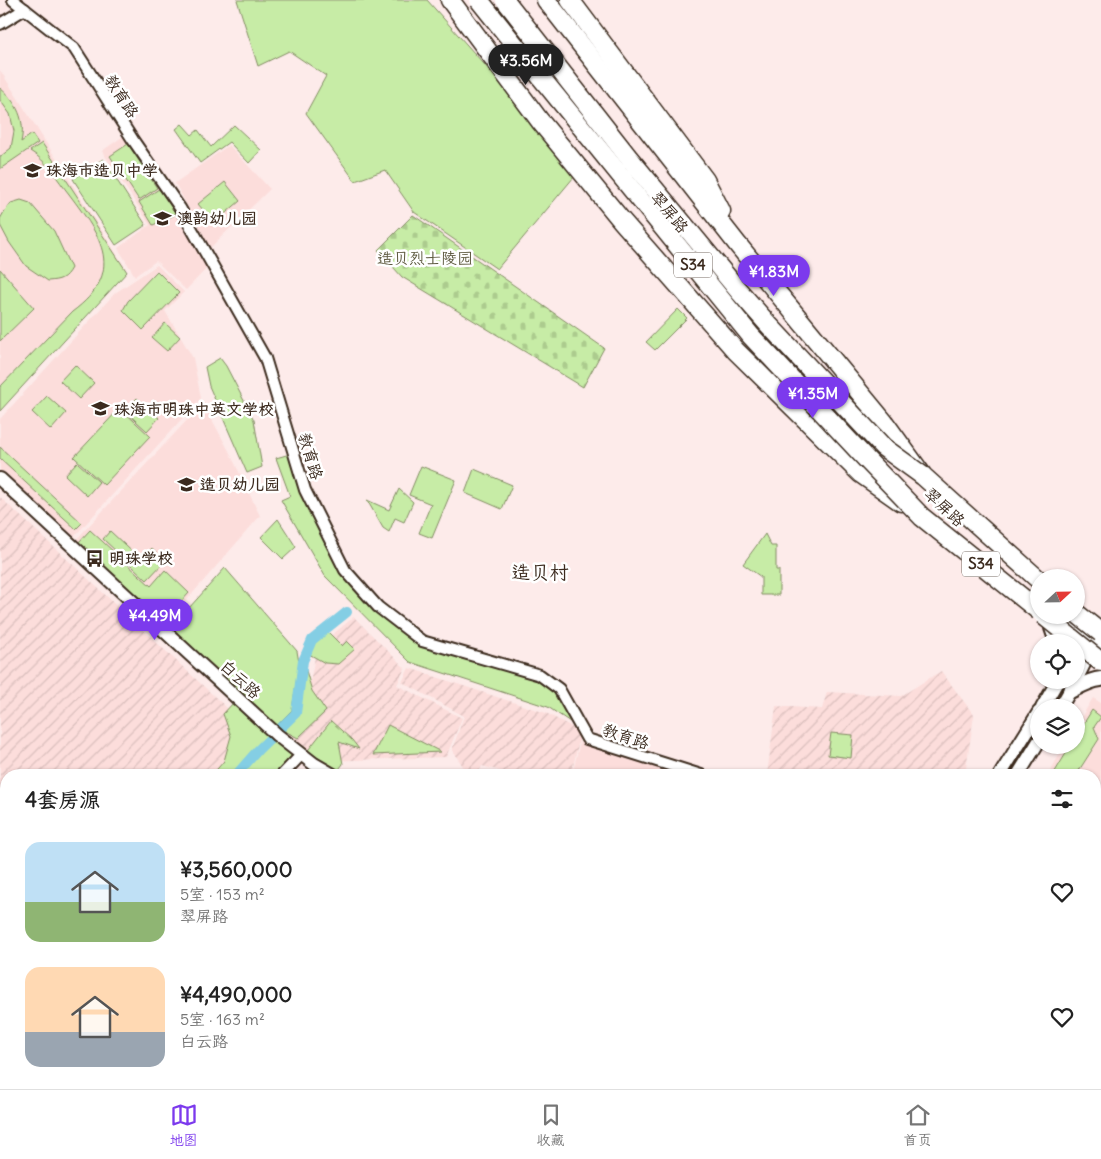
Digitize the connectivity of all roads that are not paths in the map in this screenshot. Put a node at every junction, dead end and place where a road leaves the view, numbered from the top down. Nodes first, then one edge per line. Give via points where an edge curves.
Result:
1 (13, 0) edge
2 (450, 0) edge
3 (475, 0) edge
4 (479, 0) edge
5 (505, 0) edge
6 (512, 0) edge
7 (546, 0) edge
8 (570, 0) edge
9 (25, 9) junction
10 (0, 24) edge
11 (738, 245) junction
12 (923, 476) junction
13 (0, 479) edge
14 (922, 517) junction
15 (1030, 572) edge
16 (1030, 582) edge
17 (1030, 605) edge
18 (1030, 605) edge
19 (1051, 624) edge
20 (1051, 624) edge
21 (1078, 624) edge
22 (1085, 624) edge
23 (1061, 634) edge
24 (1061, 634) edge
25 (1097, 638) edge
26 (1085, 649) edge
27 (1085, 656) edge
28 (1101, 669) edge
29 (1101, 678) edge
30 (1085, 684) edge
31 (1030, 727) edge
32 (302, 754) junction
33 (1031, 754) edge
34 (288, 769) edge
35 (323, 769) edge
36 (682, 769) edge
37 (1004, 769) edge
38 (1022, 769) edge

1 - 9 street, 教育路
2 - 14 highway, bridge via 540,121 736,351 861,474
3 - 18 main road, 翠屏路 via 704,280 846,433 932,519
4 - 14 highway, S34, bridge via 751,336
5 - 12 highway, S34, bridge via 629,158 761,317 883,447
6 - 16 main road, 翠屏路 via 584,97 724,263 936,494
7 - 11 highway
8 - 11 highway via 705,180
9 - 10 street
9 - 36 street, 教育路 via 74,48 180,208 265,358 305,490 345,570 378,607 422,641 540,676 559,689 588,739
11 - 12 highway via 884,422
12 - 15 highway, S34
13 - 32 street, 白云路 via 277,735
14 - 17 highway, S34, bridge
19 - 23 highway, bridge
20 - 24 main road, 翠屏路
21 - 25 main road
22 - 25 highway, bridge
25 - 26 street
27 - 28 main road, 翠屏路
29 - 30 main road
31 - 37 street
32 - 34 street
32 - 35 street, 白云路
33 - 38 street

